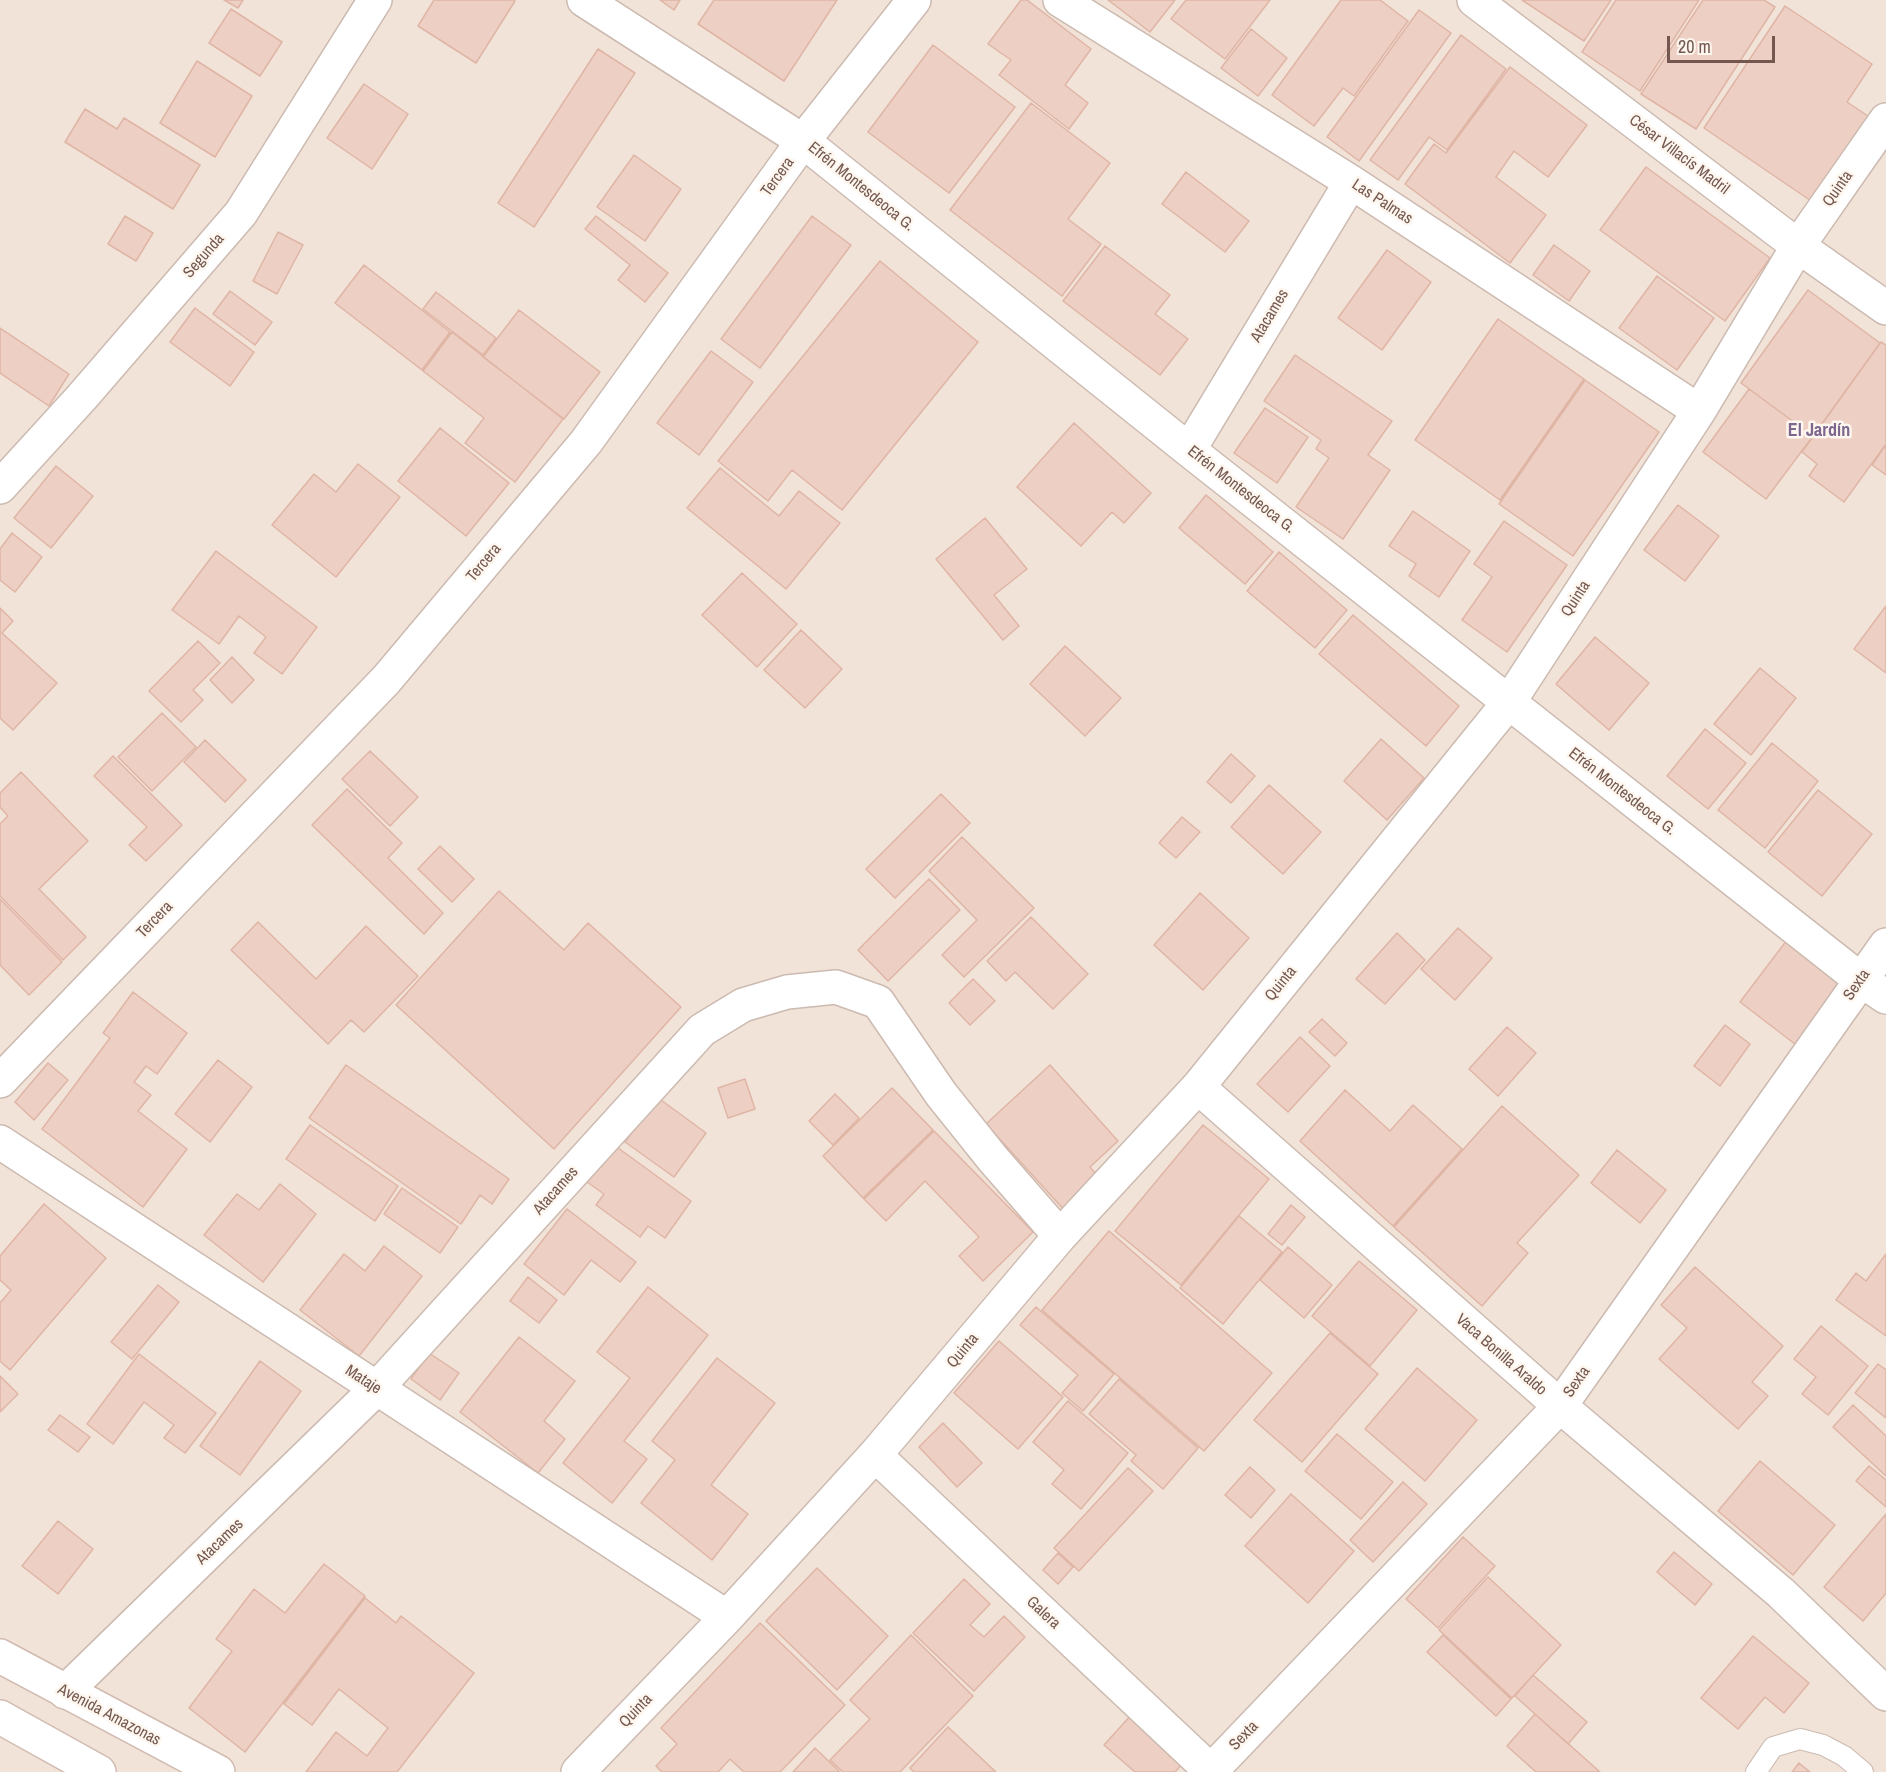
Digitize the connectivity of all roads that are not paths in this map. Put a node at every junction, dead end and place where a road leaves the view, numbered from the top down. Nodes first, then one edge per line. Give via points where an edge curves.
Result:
1 (375, 0) edge
2 (584, 0) edge
3 (914, 0) edge
4 (1060, 0) edge
5 (1474, 0) edge
6 (1886, 120) edge
7 (803, 141) junction
8 (1351, 182) junction
9 (1798, 246) junction
10 (1886, 308) edge
11 (1699, 411) junction
12 (1189, 450) junction
13 (0, 487) edge
14 (1509, 702) junction
15 (1886, 945) edge
16 (1874, 988) edge
17 (0, 1081) edge
18 (1198, 1087) junction
19 (0, 1142) edge
20 (1060, 1236) junction
21 (376, 1389) junction
22 (1560, 1406) junction
23 (875, 1455) junction
24 (727, 1617) junction
25 (0, 1656) edge
26 (65, 1692) junction
27 (1886, 1694) edge
28 (0, 1718) edge
29 (99, 1772) edge
30 (218, 1772) edge
31 (578, 1772) edge
32 (1211, 1772) edge
33 (1756, 1772) edge
34 (1863, 1772) edge

1 - 13 street, Segunda via 241,213
2 - 7 street, Efrén Montesdeoca G.
3 - 7 street, Tercera
4 - 8 street, Las Palmas
5 - 9 street, César Villacís Madril
6 - 9 street, Quinta
7 - 12 street, Efrén Montesdeoca G.
7 - 17 street, Tercera via 586,442 386,680
8 - 11 street, Las Palmas
8 - 12 street, Atacames
9 - 10 street, César Villacís Madril
9 - 11 street, Quinta
11 - 14 street, Quinta
12 - 14 street, Efrén Montesdeoca G.
14 - 16 street, Efrén Montesdeoca G.
14 - 18 street, Quinta
15 - 16 street, Sexta
16 - 22 street, Sexta
18 - 20 street, Quinta
18 - 22 street, Vaca Bonilla Araldo
19 - 21 street, Mataje
20 - 21 street, Atacames via 941,1095 878,1002 836,987 787,992 743,1005 702,1030
20 - 23 street, Quinta
21 - 24 street, Mataje
21 - 26 street, Atacames
22 - 27 street, Vaca Bonilla Araldo via 1781,1593
22 - 32 street, Sexta
23 - 24 street, Quinta
23 - 32 street, Galera
24 - 31 street, Quinta
25 - 26 street, Avenida Amazonas
26 - 30 street, Avenida Amazonas
28 - 29 street
33 - 34 lane via 1773,1747 1800,1739 1823,1745

